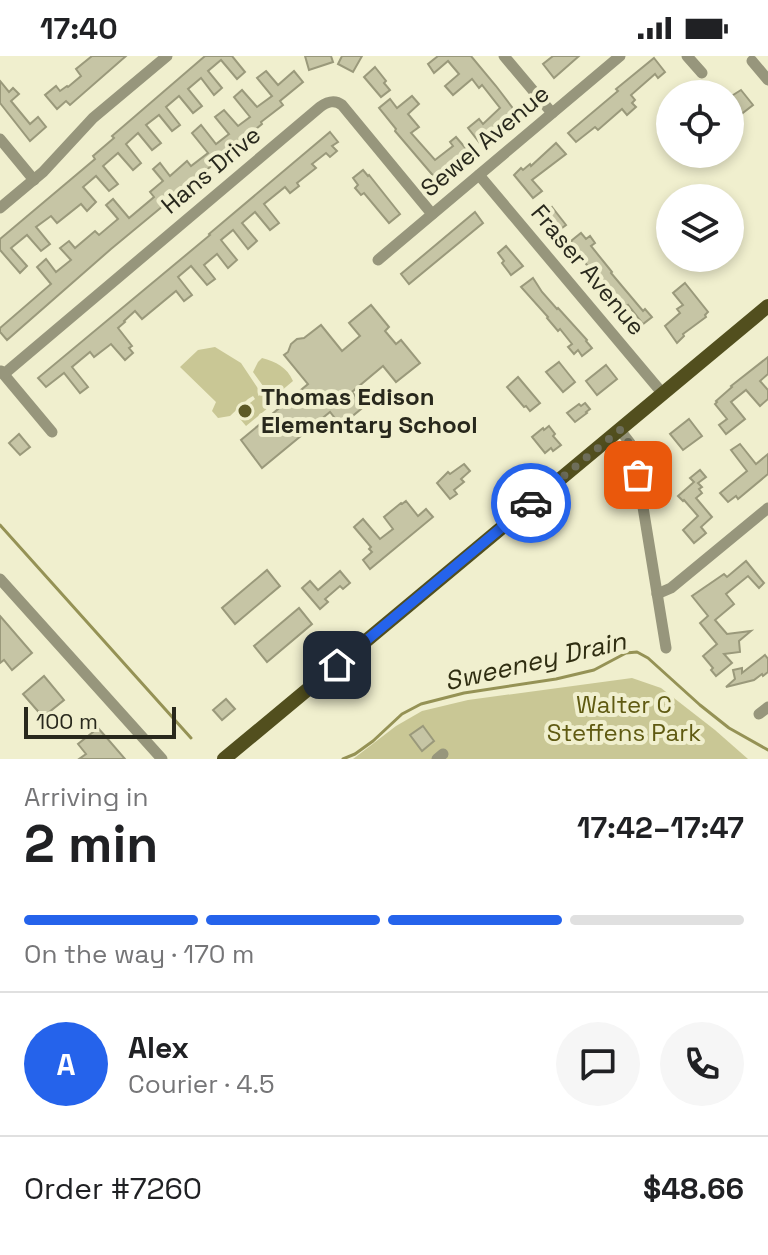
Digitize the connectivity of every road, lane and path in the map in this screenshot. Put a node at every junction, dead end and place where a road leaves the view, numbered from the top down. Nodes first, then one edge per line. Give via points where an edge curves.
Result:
1 (167, 56) edge
2 (504, 56) edge
3 (620, 56) edge
4 (687, 56) edge
5 (752, 61) dead end
6 (702, 73) dead end
7 (768, 80) edge
8 (552, 113) junction
9 (0, 139) edge
10 (479, 175) junction
11 (34, 180) junction
12 (0, 208) edge
13 (432, 214) junction
14 (378, 260) dead end
15 (768, 306) edge
16 (2, 372) edge
17 (663, 394) junction
18 (620, 430) junction
19 (52, 432) dead end
20 (768, 508) edge
21 (0, 579) edge
22 (657, 594) junction
23 (666, 648) dead end
24 (162, 759) edge
25 (224, 759) edge

1 - 11 street via 93,118
2 - 8 street
3 - 8 street, Sewel Avenue
4 - 6 street
5 - 7 street
8 - 10 street, Sewel Avenue
9 - 11 street
10 - 13 street, Sewel Avenue
10 - 17 street, Fraser Avenue
11 - 12 street
13 - 14 street, Sewel Avenue
13 - 16 street, Hans Drive via 342,105 329,102
15 - 17 main road
16 - 19 street
17 - 18 main road
18 - 22 street via 634,452
18 - 25 main road
20 - 22 street
21 - 24 street
22 - 23 street

